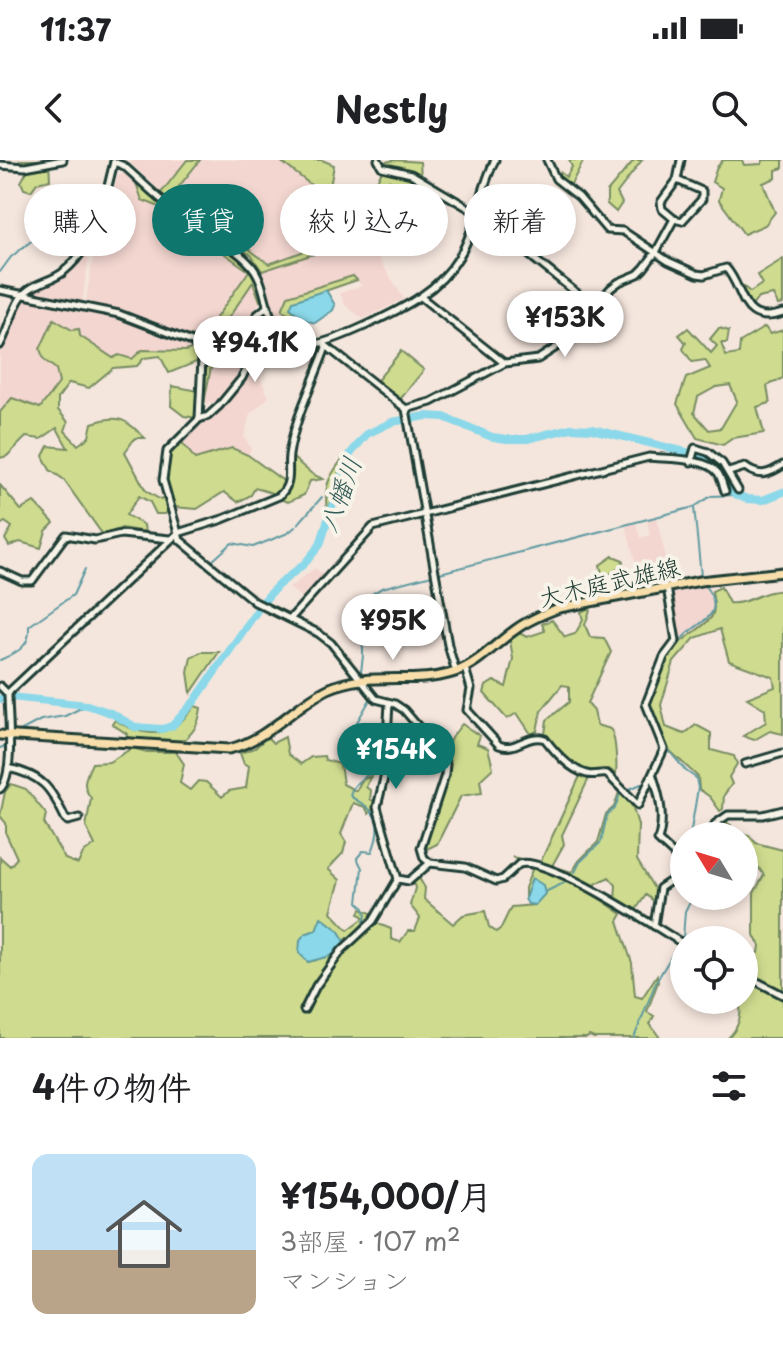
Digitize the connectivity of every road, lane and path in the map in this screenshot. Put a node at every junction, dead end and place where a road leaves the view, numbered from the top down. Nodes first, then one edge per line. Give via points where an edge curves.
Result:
1 (63, 160) edge
2 (378, 160) edge
3 (495, 160) edge
4 (547, 160) edge
5 (681, 160) edge
6 (114, 161) edge
7 (0, 165) edge
8 (677, 180) junction
9 (484, 184) edge
10 (464, 205) edge
11 (674, 219) junction
12 (464, 248) edge
13 (656, 252) junction
14 (531, 256) edge
15 (0, 290) edge
16 (24, 294) junction
17 (420, 297) junction
18 (268, 306) junction
19 (594, 307) junction
20 (783, 313) edge
21 (325, 344) junction
22 (0, 345) edge
23 (505, 363) junction
24 (406, 411) junction
25 (199, 419) junction
26 (691, 462) junction
27 (783, 465) edge
28 (729, 472) junction
29 (738, 490) dead end
30 (725, 491) dead end
31 (424, 514) junction
32 (178, 533) junction
33 (171, 539) junction
34 (0, 571) edge
35 (783, 572) edge
36 (667, 587) junction
37 (290, 619) junction
38 (465, 668) junction
39 (456, 672) junction
40 (360, 679) junction
41 (0, 686) edge
42 (8, 694) junction
43 (389, 703) junction
44 (4, 735) edge
45 (8, 750) junction
46 (0, 752) edge
47 (783, 753) edge
48 (745, 764) dead end
49 (8, 768) junction
50 (653, 775) junction
51 (0, 789) edge
52 (783, 810) edge
53 (79, 818) dead end
54 (718, 822) edge
55 (670, 851) edge
56 (430, 863) junction
57 (398, 879) junction
58 (670, 881) edge
59 (654, 926) junction
60 (670, 936) edge
61 (758, 982) edge
62 (783, 995) edge
63 (304, 1010) dead end

1 - 7 street
2 - 10 street via 382,167 411,174
3 - 9 street
4 - 13 street via 556,179 607,230 623,231
5 - 8 street
6 - 16 street via 99,223 87,247 60,274
6 - 18 street via 250,263
8 - 11 street via 660,207
8 - 11 street via 699,187 702,199 682,221
11 - 13 street
12 - 17 street
13 - 19 street via 638,274 619,282
13 - 20 street via 697,274 726,268 751,310 769,317
14 - 19 street
15 - 16 street
16 - 22 street
16 - 25 street via 119,314 192,342 202,359
17 - 21 street
17 - 23 street
18 - 21 street via 271,320 286,336 304,344
18 - 25 street via 252,325 252,357 242,378 219,406
19 - 23 street via 582,329 538,359
21 - 24 street
21 - 32 street via 293,438 285,491
23 - 24 street
24 - 31 street
25 - 32 street via 172,443 163,468
26 - 28 street via 695,448 708,452
26 - 30 street via 718,473
26 - 31 street via 649,457
27 - 28 street via 765,475 745,467
28 - 29 street
31 - 37 street via 373,527
31 - 39 street
32 - 33 street
32 - 37 street via 255,602
33 - 34 street via 66,535 32,581
33 - 42 street
35 - 36 main road, 大木庭武雄線
36 - 38 main road, 大木庭武雄線 via 537,616
36 - 50 street via 676,641 647,697 664,749
37 - 40 street via 324,637
38 - 39 main road, 大木庭武雄線
38 - 50 street via 471,689 467,710 499,745 545,739 582,773 607,774 638,805
39 - 40 main road, 大木庭武雄線
40 - 43 street via 376,699
40 - 44 main road, 大木庭武雄線 via 329,689 263,735 229,749
41 - 42 street
42 - 44 street
43 - 56 street via 404,710 446,764 421,848
43 - 57 street via 385,774 377,807
44 - 45 street
45 - 46 street
45 - 49 street
47 - 48 street
49 - 51 street
49 - 53 street via 40,779 65,818
50 - 55 street via 662,820 658,840
52 - 54 street via 728,815
56 - 57 street via 409,881
56 - 59 street via 465,867 496,881 519,864 531,863 575,880
57 - 63 street via 373,921 342,950 316,986
58 - 59 street via 660,888
59 - 60 street
61 - 62 street

